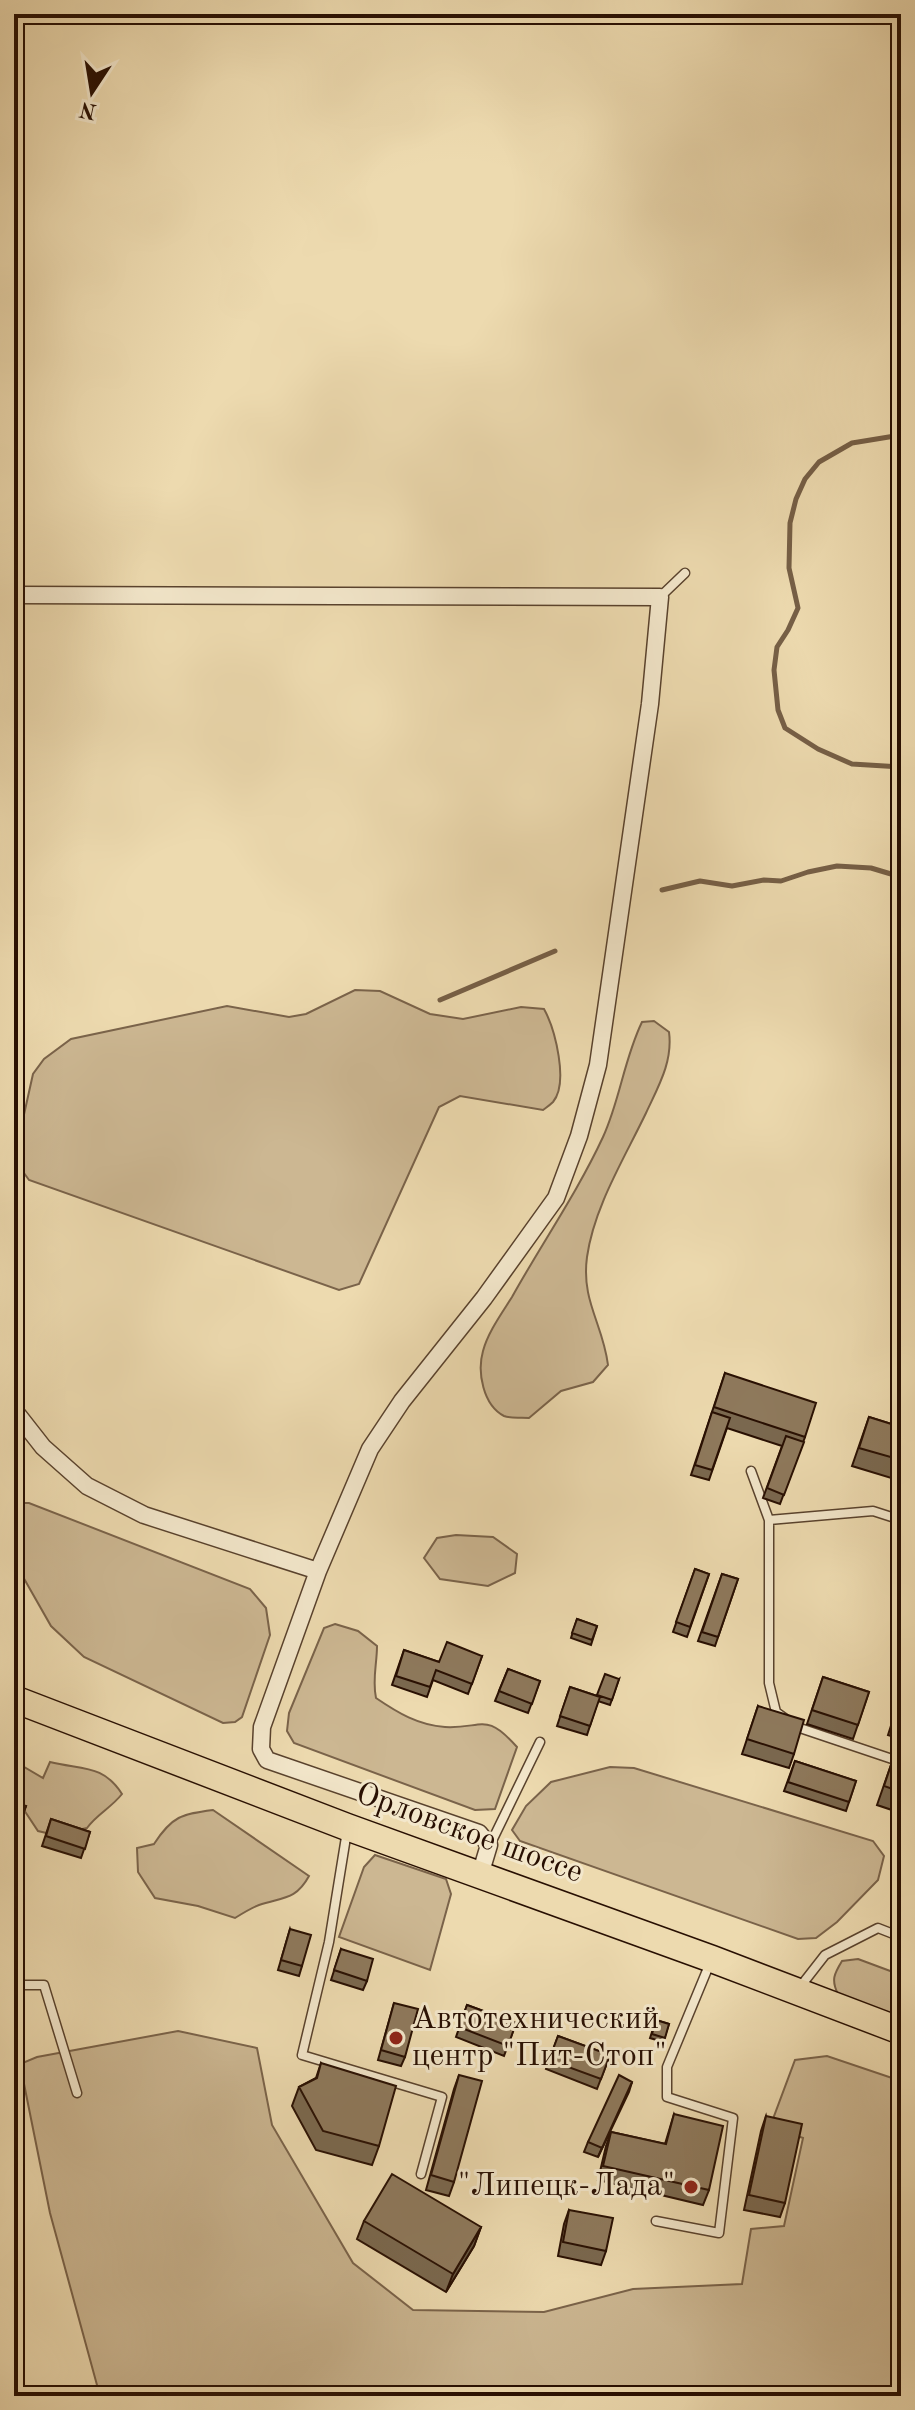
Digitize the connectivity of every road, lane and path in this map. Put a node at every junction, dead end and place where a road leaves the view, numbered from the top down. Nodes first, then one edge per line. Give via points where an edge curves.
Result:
1 (685, 573) dead end
2 (14, 595) edge
3 (660, 597) junction
4 (14, 1410) edge
5 (751, 1471) dead end
6 (769, 1520) junction
7 (901, 1520) edge
8 (318, 1571) junction
9 (14, 1699) edge
10 (540, 1742) dead end
11 (901, 1762) edge
12 (347, 1827) junction
13 (489, 1845) junction
14 (480, 1875) junction
15 (901, 1937) edge
16 (712, 1959) junction
17 (14, 1985) edge
18 (797, 1991) junction
19 (901, 2031) edge
20 (77, 2093) dead end
21 (421, 2174) dead end
22 (656, 2221) dead end

1 - 3 lane
2 - 3 street
3 - 8 street via 650,704 600,1050 579,1136 556,1198 370,1449
4 - 8 street via 43,1447 87,1486 144,1515
5 - 6 lane
6 - 7 lane via 873,1511
6 - 11 lane via 769,1683 776,1712 797,1727
8 - 13 street via 262,1727 261,1749 267,1760 479,1833
9 - 12 highway, Орловское шоссе
10 - 13 lane
12 - 14 highway, Орловское шоссе
12 - 21 lane via 329,1942 302,2055 442,2097
13 - 14 street
14 - 16 highway, Орловское шоссе
15 - 18 lane via 878,1928 865,1934 825,1955
16 - 18 highway, Орловское шоссе
16 - 22 lane via 667,2067 667,2097 733,2118 719,2233
17 - 20 lane via 44,1985
18 - 19 highway, Орловское шоссе

